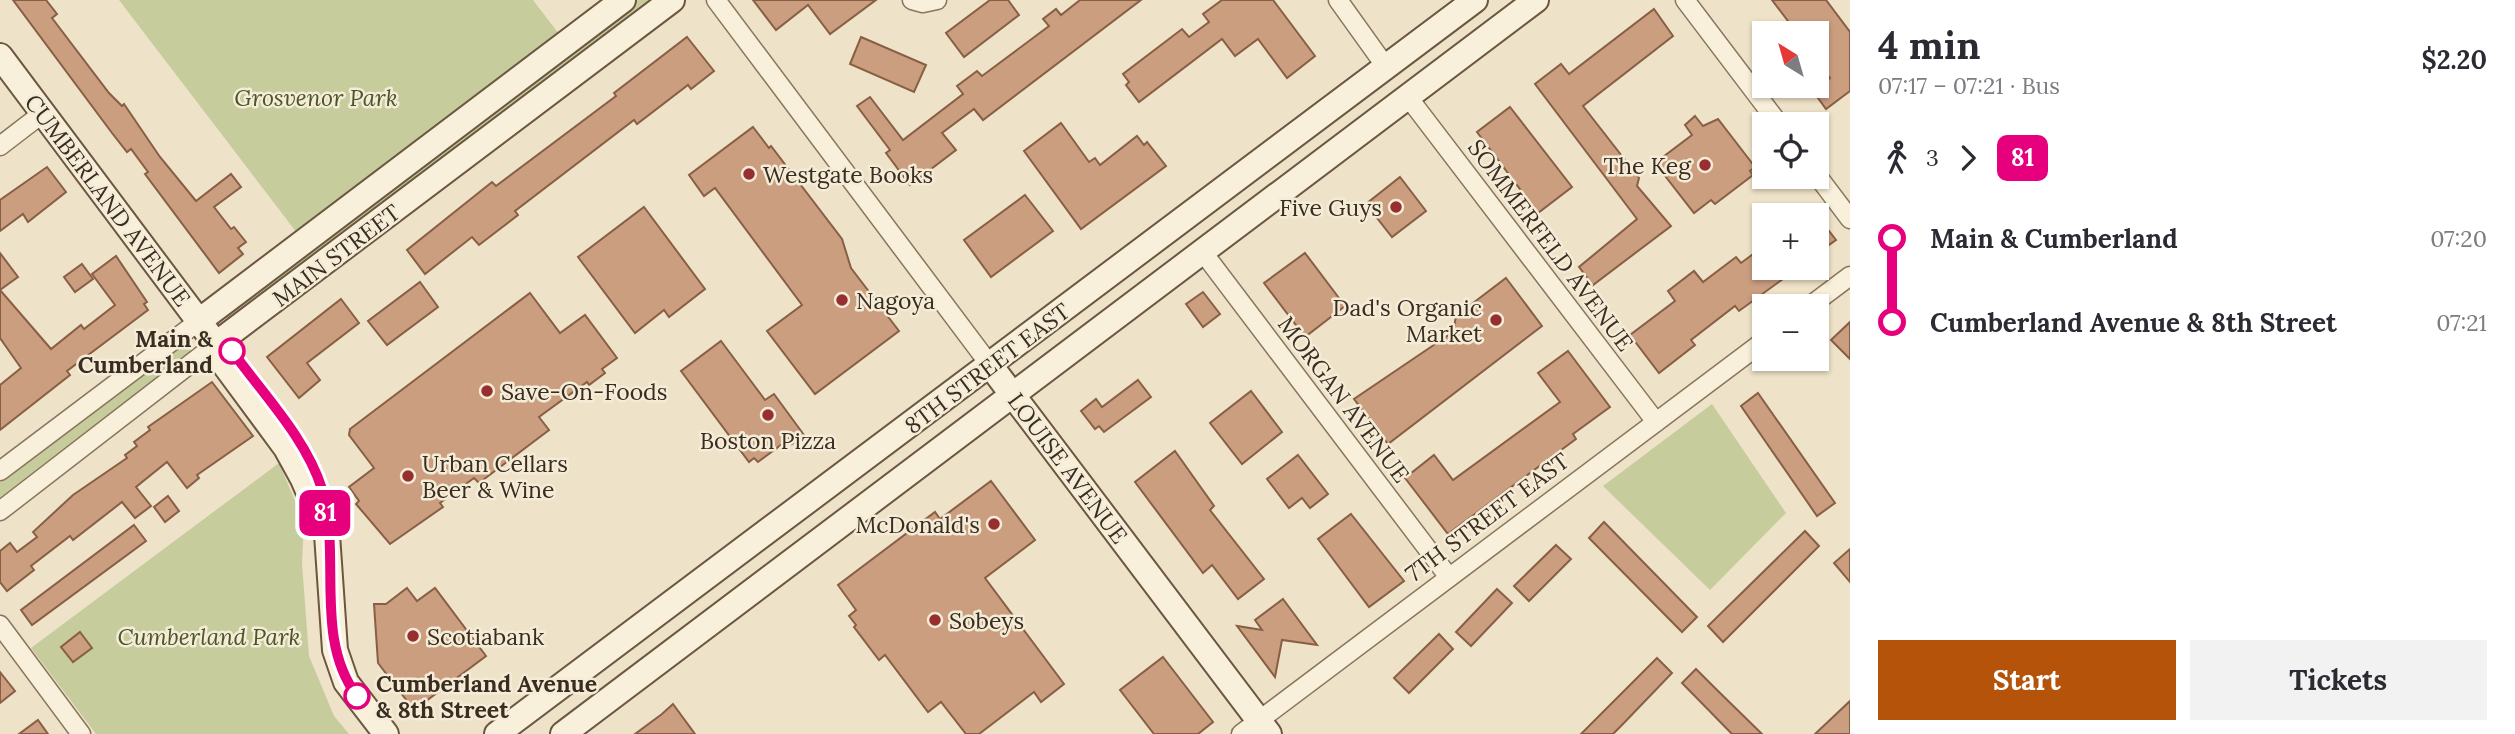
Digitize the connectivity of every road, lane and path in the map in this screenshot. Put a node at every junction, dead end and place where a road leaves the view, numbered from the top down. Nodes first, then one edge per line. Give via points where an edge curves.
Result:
1 (624, 0) edge
2 (673, 0) edge
3 (716, 0) edge
4 (912, 0) edge
5 (937, 0) edge
6 (1338, 0) edge
7 (1476, 0) edge
8 (1536, 0) edge
9 (1685, 0) edge
10 (0, 56) edge
11 (1386, 67) junction
12 (1408, 97) junction
13 (1770, 112) edge
14 (43, 113) junction
15 (0, 146) edge
16 (1827, 189) edge
17 (1850, 219) edge
18 (1202, 251) junction
19 (1850, 275) edge
20 (1825, 294) edge
21 (199, 321) junction
22 (216, 344) junction
23 (1752, 350) edge
24 (990, 365) junction
25 (1012, 394) junction
26 (1656, 422) junction
27 (878, 450) junction
28 (0, 471) edge
29 (0, 511) edge
30 (786, 563) junction
31 (1448, 576) junction
32 (0, 625) edge
33 (371, 723) edge
34 (1256, 730) edge
35 (81, 734) edge
36 (386, 734) edge
37 (497, 734) edge
38 (563, 734) edge

1 - 21 main road, MAIN STREET
2 - 22 main road, MAIN STREET
3 - 24 street, LOUISE AVENUE
4 - 5 street
6 - 11 street
7 - 11 main road, 8TH STREET EAST
7 - 12 main road via 1406,69 1400,81
8 - 12 main road, 8TH STREET EAST
9 - 13 street
10 - 14 main road, CUMBERLAND AVENUE
11 - 24 main road, 8TH STREET EAST
12 - 18 main road, 8TH STREET EAST
12 - 26 street, SOMMERFELD AVENUE
14 - 15 street
14 - 21 main road, CUMBERLAND AVENUE
16 - 17 street
18 - 25 main road, 8TH STREET EAST
18 - 31 street, MORGAN AVENUE
19 - 20 street
21 - 22 main road, CUMBERLAND AVENUE
21 - 28 street, MAIN STREET
22 - 29 street, MAIN STREET
22 - 33 main road, CUMBERLAND AVENUE via 221,360 286,448 327,535 335,650 346,682
23 - 26 street, 7TH STREET EAST
24 - 25 main road, LOUISE AVENUE
24 - 27 main road, 8TH STREET EAST
25 - 30 main road, 8TH STREET EAST
25 - 34 main road, LOUISE AVENUE
26 - 31 street, 7TH STREET EAST
27 - 30 main road via 856,477 801,525
27 - 37 main road, 8TH STREET EAST
30 - 38 main road, 8TH STREET EAST
31 - 34 street, 7TH STREET EAST
32 - 35 street
33 - 36 main road

